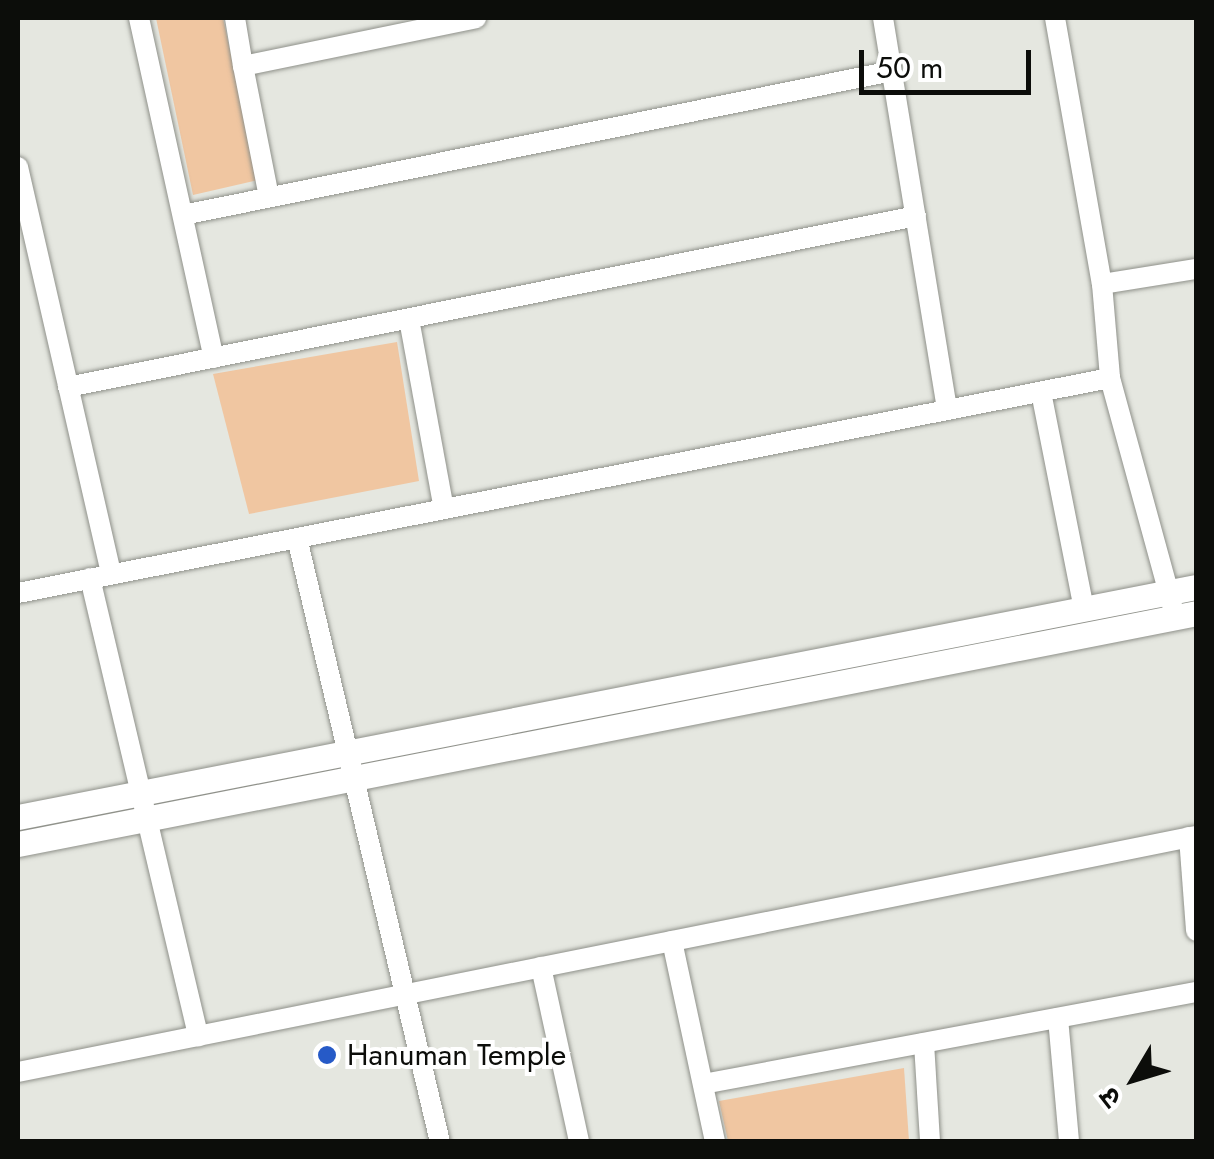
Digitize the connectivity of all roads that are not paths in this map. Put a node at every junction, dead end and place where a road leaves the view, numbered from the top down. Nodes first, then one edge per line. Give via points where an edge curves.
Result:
1 (139, 18) edge
2 (235, 18) edge
3 (476, 18) edge
4 (883, 18) edge
5 (1055, 18) edge
6 (243, 66) junction
7 (892, 71) junction
8 (18, 166) edge
9 (268, 197) junction
10 (183, 215) junction
11 (916, 216) junction
12 (1196, 269) edge
13 (1102, 284) junction
14 (409, 318) junction
15 (214, 358) junction
16 (1110, 378) junction
17 (68, 387) junction
18 (1041, 392) junction
19 (948, 410) junction
20 (444, 509) junction
21 (297, 538) junction
22 (100, 576) junction
23 (1196, 587) edge
24 (18, 592) edge
25 (1180, 607) edge
26 (1084, 609) junction
27 (348, 752) junction
28 (354, 778) junction
29 (137, 794) junction
30 (18, 817) edge
31 (143, 819) junction
32 (1193, 837) edge
33 (18, 844) edge
34 (1196, 931) edge
35 (672, 941) junction
36 (541, 967) junction
37 (1196, 992) edge
38 (408, 994) junction
39 (1058, 1018) junction
40 (198, 1036) junction
41 (924, 1043) junction
42 (18, 1072) edge
43 (703, 1084) junction
44 (440, 1142) edge
45 (579, 1142) edge
46 (715, 1142) edge
47 (930, 1142) edge
48 (1068, 1142) edge

1 - 10 street
2 - 6 street
3 - 6 street
4 - 7 street
5 - 13 street
6 - 9 street
7 - 9 street
7 - 11 street
8 - 17 street
9 - 10 street
10 - 15 street
11 - 14 street
11 - 19 street
12 - 13 street
13 - 16 street
14 - 15 street
14 - 20 street
15 - 17 street
16 - 18 street
16 - 25 street
17 - 22 street
18 - 19 street
18 - 26 street
19 - 20 street
20 - 21 street
21 - 22 street
21 - 27 street
22 - 24 street
22 - 29 street
23 - 25 street
25 - 26 street
25 - 28 street
26 - 27 street
27 - 28 street
27 - 29 street
28 - 31 street
28 - 38 street
29 - 30 street
29 - 31 street
31 - 33 street
31 - 40 street
32 - 34 street
32 - 35 street
35 - 36 street
35 - 43 street
36 - 38 street
36 - 45 street
37 - 39 street
38 - 40 street
38 - 44 street
39 - 41 street
39 - 48 street
40 - 42 street
41 - 43 street
41 - 47 street
43 - 46 street

